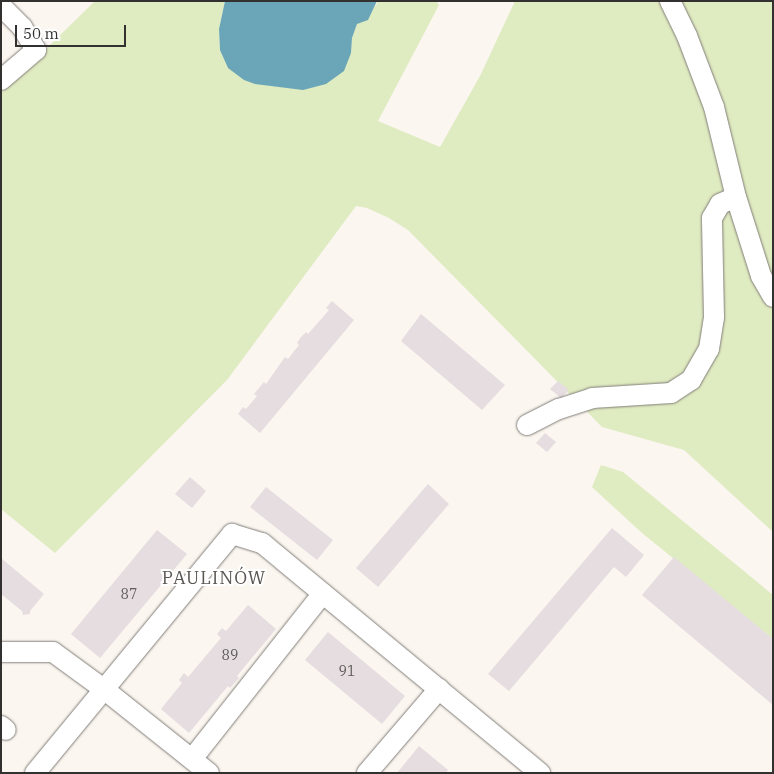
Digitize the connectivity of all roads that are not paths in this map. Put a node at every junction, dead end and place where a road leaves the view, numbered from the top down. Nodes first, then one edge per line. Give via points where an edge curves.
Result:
1 (670, 1) edge
2 (1, 6) edge
3 (1, 80) edge
4 (736, 197) junction
5 (773, 297) edge
6 (527, 425) dead end
7 (323, 593) junction
8 (1, 652) edge
9 (439, 689) junction
10 (105, 690) junction
11 (192, 759) junction
12 (528, 769) edge
13 (35, 773) edge
14 (209, 773) edge
15 (367, 773) edge

1 - 4 street via 714,107
2 - 3 street via 22,27 36,50
4 - 5 street via 761,276
4 - 6 street via 720,204 712,218 714,317 709,349 691,380 671,393 592,398 559,408
7 - 9 street
7 - 10 street via 262,543 232,534
7 - 11 street
8 - 10 street via 53,652
9 - 12 street
9 - 15 street
10 - 11 street
10 - 13 street
11 - 14 street

